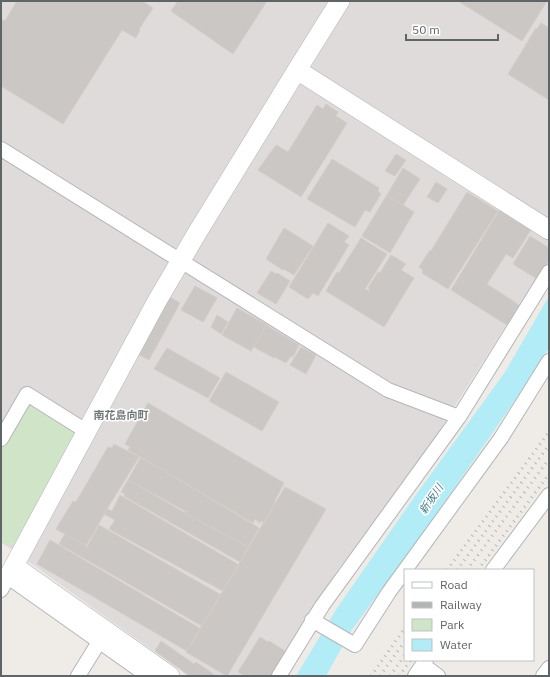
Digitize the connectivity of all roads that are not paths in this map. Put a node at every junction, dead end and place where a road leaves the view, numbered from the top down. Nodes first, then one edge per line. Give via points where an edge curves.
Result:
1 (340, 1) edge
2 (297, 70) junction
3 (1, 149) edge
4 (549, 230) edge
5 (181, 260) junction
6 (549, 272) edge
7 (549, 361) edge
8 (458, 417) junction
9 (86, 431) junction
10 (1, 439) edge
11 (549, 495) edge
12 (406, 569) edge
13 (494, 569) edge
14 (404, 571) edge
15 (7, 572) edge
16 (312, 620) junction
17 (99, 642) junction
18 (421, 667) edge
19 (549, 668) edge
20 (78, 676) edge
21 (148, 676) edge
22 (170, 676) edge
23 (279, 676) edge
24 (438, 676) edge
25 (543, 676) edge

1 - 2 street
2 - 4 street
2 - 5 street
3 - 5 street
5 - 8 street via 388,390
5 - 9 street
6 - 8 street
7 - 12 street via 501,438
8 - 16 street
9 - 10 street via 27,394
9 - 15 street
11 - 13 street
14 - 16 street via 354,645
15 - 17 street
15 - 22 street via 127,646
16 - 23 street
17 - 20 street
17 - 21 street
18 - 24 street
19 - 25 street

